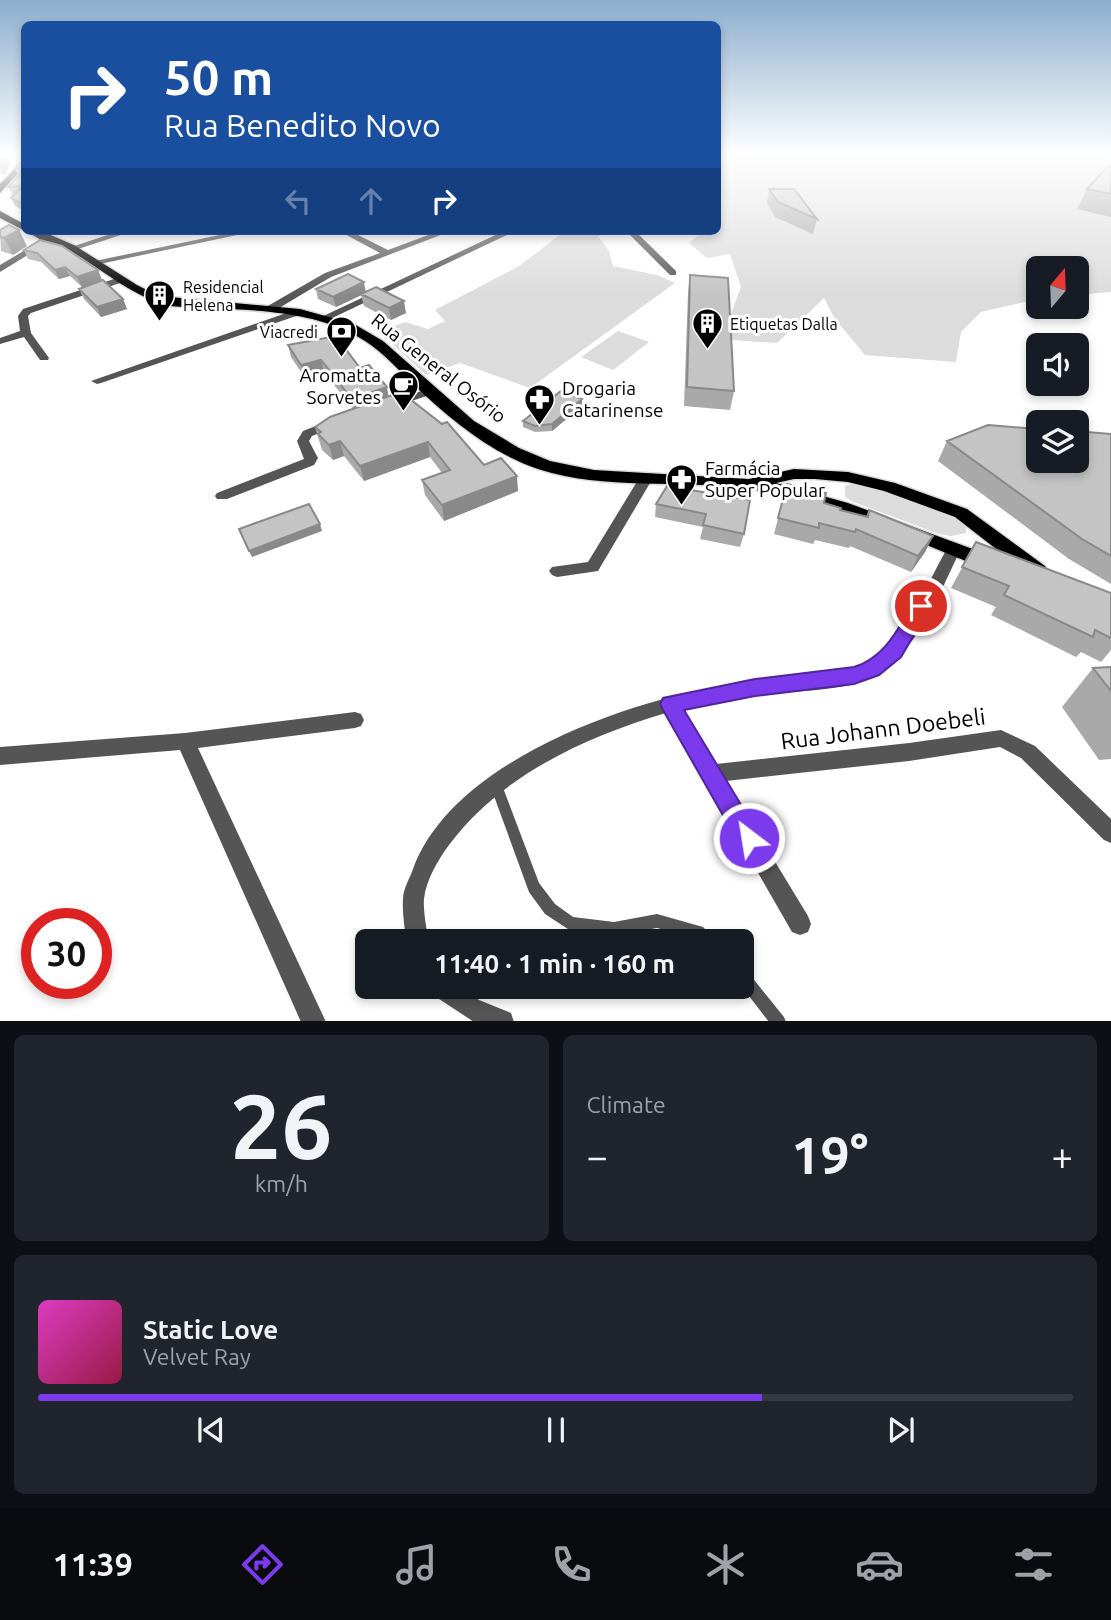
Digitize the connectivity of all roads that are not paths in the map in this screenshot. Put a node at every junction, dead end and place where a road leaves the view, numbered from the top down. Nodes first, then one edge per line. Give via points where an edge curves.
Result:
1 (0, 214) edge
2 (18, 227) edge
3 (42, 235) edge
4 (116, 235) edge
5 (232, 235) edge
6 (351, 235) edge
7 (435, 235) edge
8 (502, 235) edge
9 (634, 235) edge
10 (51, 239) junction
11 (72, 248) junction
12 (386, 252) junction
13 (95, 262) junction
14 (0, 269) edge
15 (673, 273) dead end
16 (120, 281) junction
17 (270, 309) junction
18 (295, 313) junction
19 (322, 319) junction
20 (26, 333) junction
21 (0, 341) edge
22 (44, 358) dead end
23 (97, 381) dead end
24 (429, 392) junction
25 (380, 408) edge
26 (345, 420) edge
27 (848, 477) junction
28 (646, 478) junction
29 (749, 484) junction
30 (222, 496) dead end
31 (840, 505) junction
32 (983, 531) junction
33 (954, 549) junction
34 (557, 571) dead end
35 (670, 704) junction
36 (355, 720) dead end
37 (185, 741) junction
38 (0, 756) edge
39 (710, 774) junction
40 (495, 783) junction
41 (1111, 833) edge
42 (800, 924) dead end
43 (413, 929) edge
44 (614, 929) edge
45 (614, 929) edge
46 (687, 929) edge
47 (754, 991) edge
48 (458, 999) edge
49 (314, 1021) edge
50 (502, 1021) edge
51 (779, 1021) edge

1 - 2 main road
3 - 10 main road, Rua General Osório
4 - 11 street
5 - 13 street
6 - 12 street
7 - 12 street
8 - 19 street
9 - 15 street
10 - 11 main road, Rua General Osório
10 - 14 street
11 - 13 main road, Rua General Osório
12 - 17 street via 328,275
13 - 16 main road, Rua General Osório
16 - 17 main road, Rua General Osório via 135,292 169,302
16 - 20 street via 27,310 23,316
17 - 18 main road, Rua General Osório
18 - 19 main road, Rua General Osório
18 - 23 street
19 - 24 main road, Rua General Osório via 369,337
20 - 21 street
20 - 22 street
24 - 25 street
24 - 28 main road, Rua General Osório via 494,440 541,465
26 - 30 street via 307,434 303,441 312,458 309,462
27 - 29 main road, Rua General Osório via 794,474
27 - 31 main road via 833,485
27 - 32 main road, Rua General Osório via 928,499 961,513
28 - 29 main road, Rua General Osório
28 - 34 street via 593,567
29 - 31 main road, Rua General Osório
31 - 33 main road, Rua General Osório
32 - 33 main road via 970,545
32 - 33 main road via 1055,585
33 - 35 street via 895,651 872,669 854,676
35 - 39 street
35 - 40 street via 575,737
36 - 37 street
37 - 38 street
37 - 49 street
39 - 41 street, Rua Johann Doebeli via 1001,738 1028,752
39 - 42 street
40 - 43 street via 432,847 418,884
40 - 44 lane via 534,887 550,909 570,924
45 - 46 lane via 657,921
47 - 51 lane
48 - 50 street

